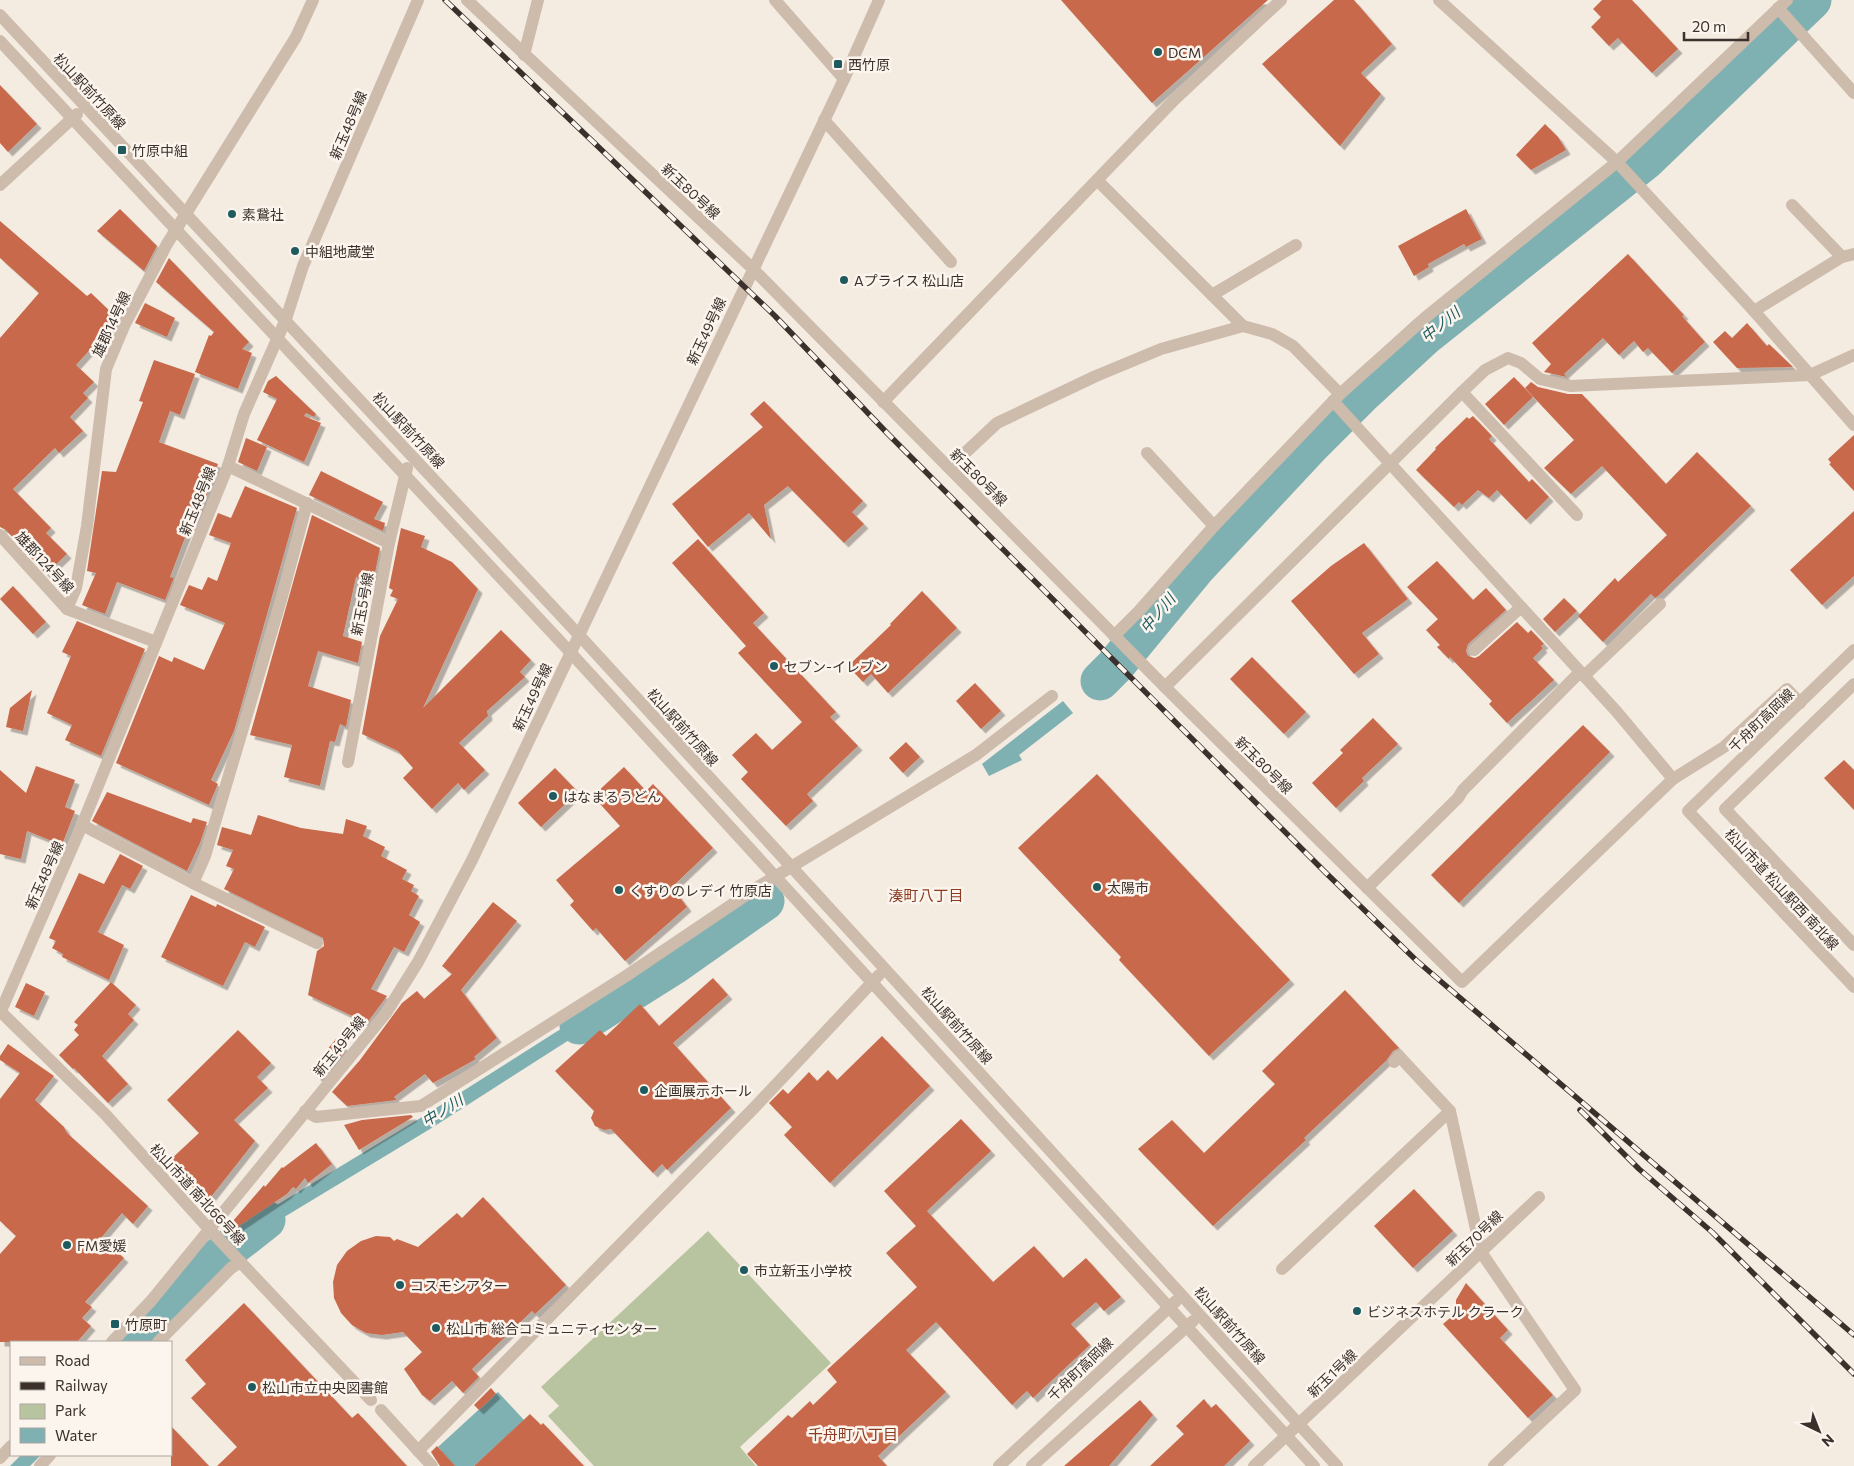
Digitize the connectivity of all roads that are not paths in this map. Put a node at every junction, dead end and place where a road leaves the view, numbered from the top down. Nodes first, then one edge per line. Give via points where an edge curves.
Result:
1 (313, 0) edge
2 (418, 0) edge
3 (467, 0) edge
4 (538, 0) edge
5 (775, 0) edge
6 (879, 0) edge
7 (1281, 0) edge
8 (1439, 0) edge
9 (1784, 8) edge
10 (0, 16) edge
11 (0, 41) edge
12 (524, 55) junction
13 (844, 79) junction
14 (1854, 93) edge
15 (85, 107) junction
16 (72, 119) junction
17 (824, 120) junction
18 (1621, 167) junction
19 (1097, 180) junction
20 (0, 185) edge
21 (1792, 205) dead end
22 (186, 216) junction
23 (176, 231) junction
24 (1296, 245) dead end
25 (1848, 255) edge
26 (950, 262) dead end
27 (752, 268) junction
28 (1212, 295) junction
29 (1754, 311) junction
30 (286, 319) junction
31 (1243, 326) junction
32 (278, 336) junction
33 (1854, 355) edge
34 (1810, 375) junction
35 (1462, 392) junction
36 (883, 402) junction
37 (1338, 402) junction
38 (1854, 425) edge
39 (1147, 453) dead end
40 (410, 454) junction
41 (1392, 463) junction
42 (228, 466) junction
43 (949, 468) junction
44 (405, 474) junction
45 (307, 503) junction
46 (1577, 515) dead end
47 (1214, 526) junction
48 (0, 535) edge
49 (389, 543) junction
50 (1660, 604) dead end
51 (1521, 606) junction
52 (67, 609) junction
53 (579, 635) junction
54 (1118, 640) junction
55 (156, 642) junction
56 (1474, 650) dead end
57 (1854, 650) edge
58 (570, 652) junction
59 (1582, 674) junction
60 (1854, 684) edge
61 (1165, 687) junction
62 (1052, 696) dead end
63 (1800, 703) junction
64 (348, 762) dead end
65 (1672, 779) junction
66 (1688, 811) joint
67 (82, 825) junction
68 (790, 867) junction
69 (775, 876) junction
70 (193, 883) junction
71 (1367, 888) junction
72 (317, 943) dead end
73 (1854, 945) edge
74 (885, 968) junction
75 (873, 981) junction
76 (1854, 987) edge
77 (0, 1012) edge
78 (1396, 1059) dead end
79 (1448, 1108) junction
80 (305, 1111) junction
81 (1539, 1197) dead end
82 (210, 1230) junction
83 (1481, 1252) junction
84 (237, 1258) junction
85 (1282, 1270) dead end
86 (1183, 1294) junction
87 (1430, 1301) joint
88 (1170, 1306) junction
89 (1200, 1314) junction
90 (1188, 1326) junction
91 (113, 1341) edge
92 (159, 1341) edge
93 (371, 1400) dead end
94 (381, 1410) dead end
95 (1299, 1425) junction
96 (1287, 1435) junction
97 (10, 1447) edge
98 (418, 1450) junction
99 (49, 1456) edge
100 (0, 1458) edge
101 (40, 1466) edge
102 (432, 1466) edge
103 (998, 1466) edge
104 (1032, 1466) edge
105 (1254, 1466) edge
106 (1314, 1466) edge
107 (1337, 1466) edge
108 (1494, 1466) edge

1 - 22 street, 雄郡14号線 via 296,37
2 - 30 street, 新玉48号線 via 304,266
3 - 12 street, 新玉80号線
4 - 12 street
5 - 13 street
6 - 13 street, 新玉49号線
7 - 19 street via 1175,99
8 - 18 street
9 - 14 street via 1796,27
9 - 18 street
10 - 15 street, 松山駅前竹原線
11 - 16 street
12 - 27 street, 新玉80号線
13 - 17 street, 新玉49号線
15 - 16 street
15 - 22 street, 松山駅前竹原線
16 - 20 street
16 - 23 street
17 - 26 street
17 - 27 street, 新玉49号線
18 - 29 street
18 - 37 street via 1426,317
19 - 28 street
19 - 36 street
21 - 25 street
22 - 23 street, 雄郡14号線
22 - 30 street, 松山駅前竹原線
23 - 32 street
23 - 52 street, 雄郡14号線 via 126,324 106,369 87,526 76,588
24 - 28 street
25 - 29 street
27 - 36 street, 新玉80号線
27 - 53 street, 新玉49号線
28 - 31 street
29 - 34 street
30 - 32 street, 新玉48号線
30 - 40 street, 松山駅前竹原線
31 - 37 street via 1272,334 1293,346
31 - 43 street via 1161,349 997,423
32 - 42 street, 新玉48号線 via 244,414
32 - 44 street
33 - 34 street
34 - 35 street via 1570,386 1540,379 1521,362 1508,358 1485,370
34 - 38 street
35 - 41 street
35 - 46 street
36 - 43 street, 新玉80号線
37 - 41 street
37 - 47 street
39 - 47 street
40 - 44 street, 新玉5号線
40 - 53 street, 松山駅前竹原線
41 - 51 street
41 - 61 street
42 - 45 street
42 - 55 street, 新玉48号線
43 - 54 street, 新玉80号線
44 - 49 street, 新玉5号線
44 - 58 street
45 - 49 street
45 - 70 street via 208,847
47 - 54 street
48 - 52 street, 雄郡124号線
49 - 64 street, 新玉5号線
50 - 59 street
51 - 56 street
51 - 59 street
52 - 55 street
53 - 58 street, 新玉49号線
53 - 68 street, 松山駅前竹原線
54 - 61 street, 新玉80号線
55 - 67 street, 新玉48号線
57 - 63 street, 千舟町高岡線
58 - 69 street
58 - 80 street, 新玉49号線 via 472,860 418,962 386,1013
59 - 65 street
59 - 71 street
60 - 73 street, 松山市道 松山駅西 南北線 via 1725,809
61 - 71 street, 新玉80号線
62 - 68 street via 976,754
63 - 65 street via 1787,689 1724,747
63 - 66 street, 千舟町高岡線
65 - 71 street, 新玉80号線 via 1462,982
66 - 76 street, 松山市道 松山駅西 南北線
67 - 70 street
67 - 77 street, 新玉48号線
68 - 69 street
68 - 74 street, 松山駅前竹原線
69 - 75 street
69 - 80 street via 626,976 421,1106 316,1117
70 - 72 street
74 - 75 street
74 - 86 street, 松山駅前竹原線
75 - 88 street
75 - 98 street via 754,1108
77 - 82 street, 松山市道 南北66号線 via 105,1114
78 - 79 street
79 - 83 street
79 - 85 street
80 - 82 street, 新玉49号線
81 - 83 street, 新玉70号線
82 - 84 street, 松山市道 南北66号線
82 - 91 street, 新玉49号線
83 - 87 street, 新玉70号線
83 - 108 street via 1575,1390
84 - 92 street
84 - 93 street, 松山市道 南北66号線
86 - 88 street, 千舟町高岡線
86 - 89 street, 松山駅前竹原線
87 - 95 street, 新玉1号線
88 - 90 street
88 - 103 street, 千舟町高岡線
89 - 90 street
89 - 95 street, 松山駅前竹原線
90 - 96 street
90 - 104 street
94 - 98 street
95 - 96 street, 新玉1号線
95 - 107 street, 松山駅前竹原線
96 - 105 street, 新玉1号線
96 - 106 street
97 - 100 street
98 - 102 street
99 - 101 street

